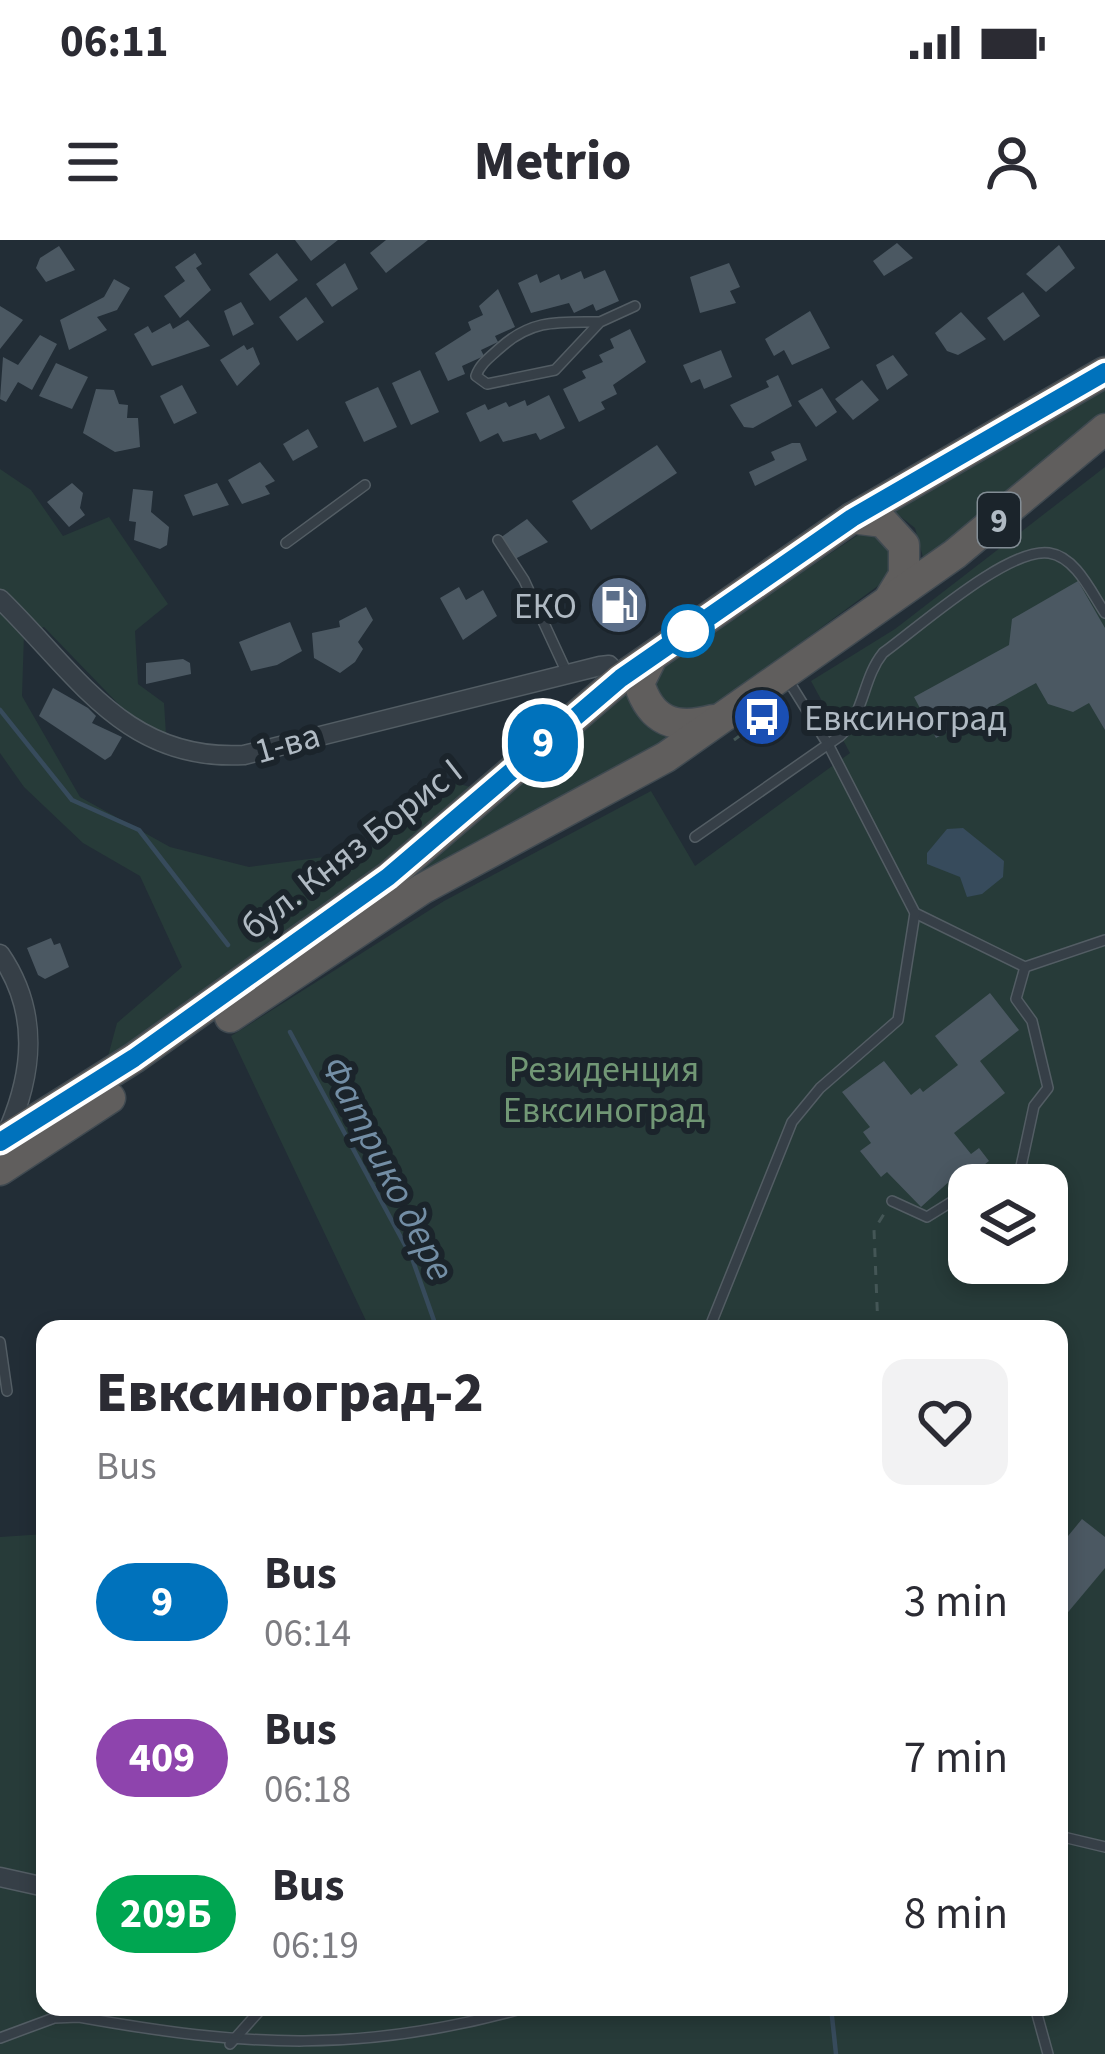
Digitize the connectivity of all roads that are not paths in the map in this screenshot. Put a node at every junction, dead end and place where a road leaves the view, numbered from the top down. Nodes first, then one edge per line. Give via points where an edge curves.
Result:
1 (635, 306) dead end
2 (600, 322) junction
3 (1105, 372) edge
4 (1105, 429) edge
5 (365, 485) dead end
6 (852, 518) junction
7 (498, 540) dead end
8 (286, 543) dead end
9 (0, 599) edge
10 (887, 603) junction
11 (1105, 613) edge
12 (652, 657) junction
13 (567, 674) junction
14 (785, 676) junction
15 (621, 678) junction
16 (732, 732) junction
17 (829, 746) junction
18 (695, 837) dead end
19 (915, 913) junction
20 (1105, 940) edge
21 (0, 954) edge
22 (1025, 967) junction
23 (0, 1076) edge
24 (21, 1087) junction
25 (1, 1151) edge
26 (1022, 1164) edge
27 (892, 1201) road end
28 (948, 1204) edge
29 (713, 1320) edge
30 (0, 1342) edge
31 (7, 1391) dead end
32 (1068, 1838) edge
33 (1105, 1847) edge
34 (0, 1877) edge
35 (36, 1885) edge
36 (255, 2016) edge
37 (495, 2016) edge
38 (1037, 2016) edge
39 (0, 2038) edge
40 (230, 2044) junction
41 (1048, 2054) edge

1 - 2 lane
2 - 2 lane via 539,322 520,330 476,376 487,384 555,370
3 - 6 highway, бул. Княз Борис I / 9
4 - 10 highway, бул. Княз Борис I / 9
5 - 8 lane
6 - 10 highway via 883,521 904,544 904,575
6 - 12 highway, бул. Княз Борис I / 9
7 - 13 lane
9 - 13 street, 1-ва via 138,733 170,750 211,757
10 - 14 highway, бул. Княз Борис I / 9
11 - 17 lane via 1075,567 1051,553 1019,556 884,653 868,672 855,723
12 - 15 highway, бул. Княз Борис I / 9
12 - 16 highway via 639,683 658,717
13 - 15 street, 1-ва via 610,665
14 - 16 highway, бул. Княз Борис I / 9
14 - 17 lane
15 - 25 highway, бул. Княз Борис I / 9 via 388,877
16 - 25 highway, бул. Княз Борис I / 9 via 666,757 422,889
17 - 18 lane
17 - 19 lane
19 - 22 lane
19 - 29 lane via 898,1020 792,1122
20 - 22 lane
21 - 24 street via 31,1024
22 - 26 lane via 1016,999 1032,1021 1048,1088 1034,1106
23 - 24 street
24 - 25 street
27 - 28 lane via 927,1217
30 - 31 lane
32 - 33 lane
34 - 35 street
36 - 40 lane
37 - 40 lane via 412,2039 317,2050
38 - 41 lane
39 - 40 lane via 79,2017

